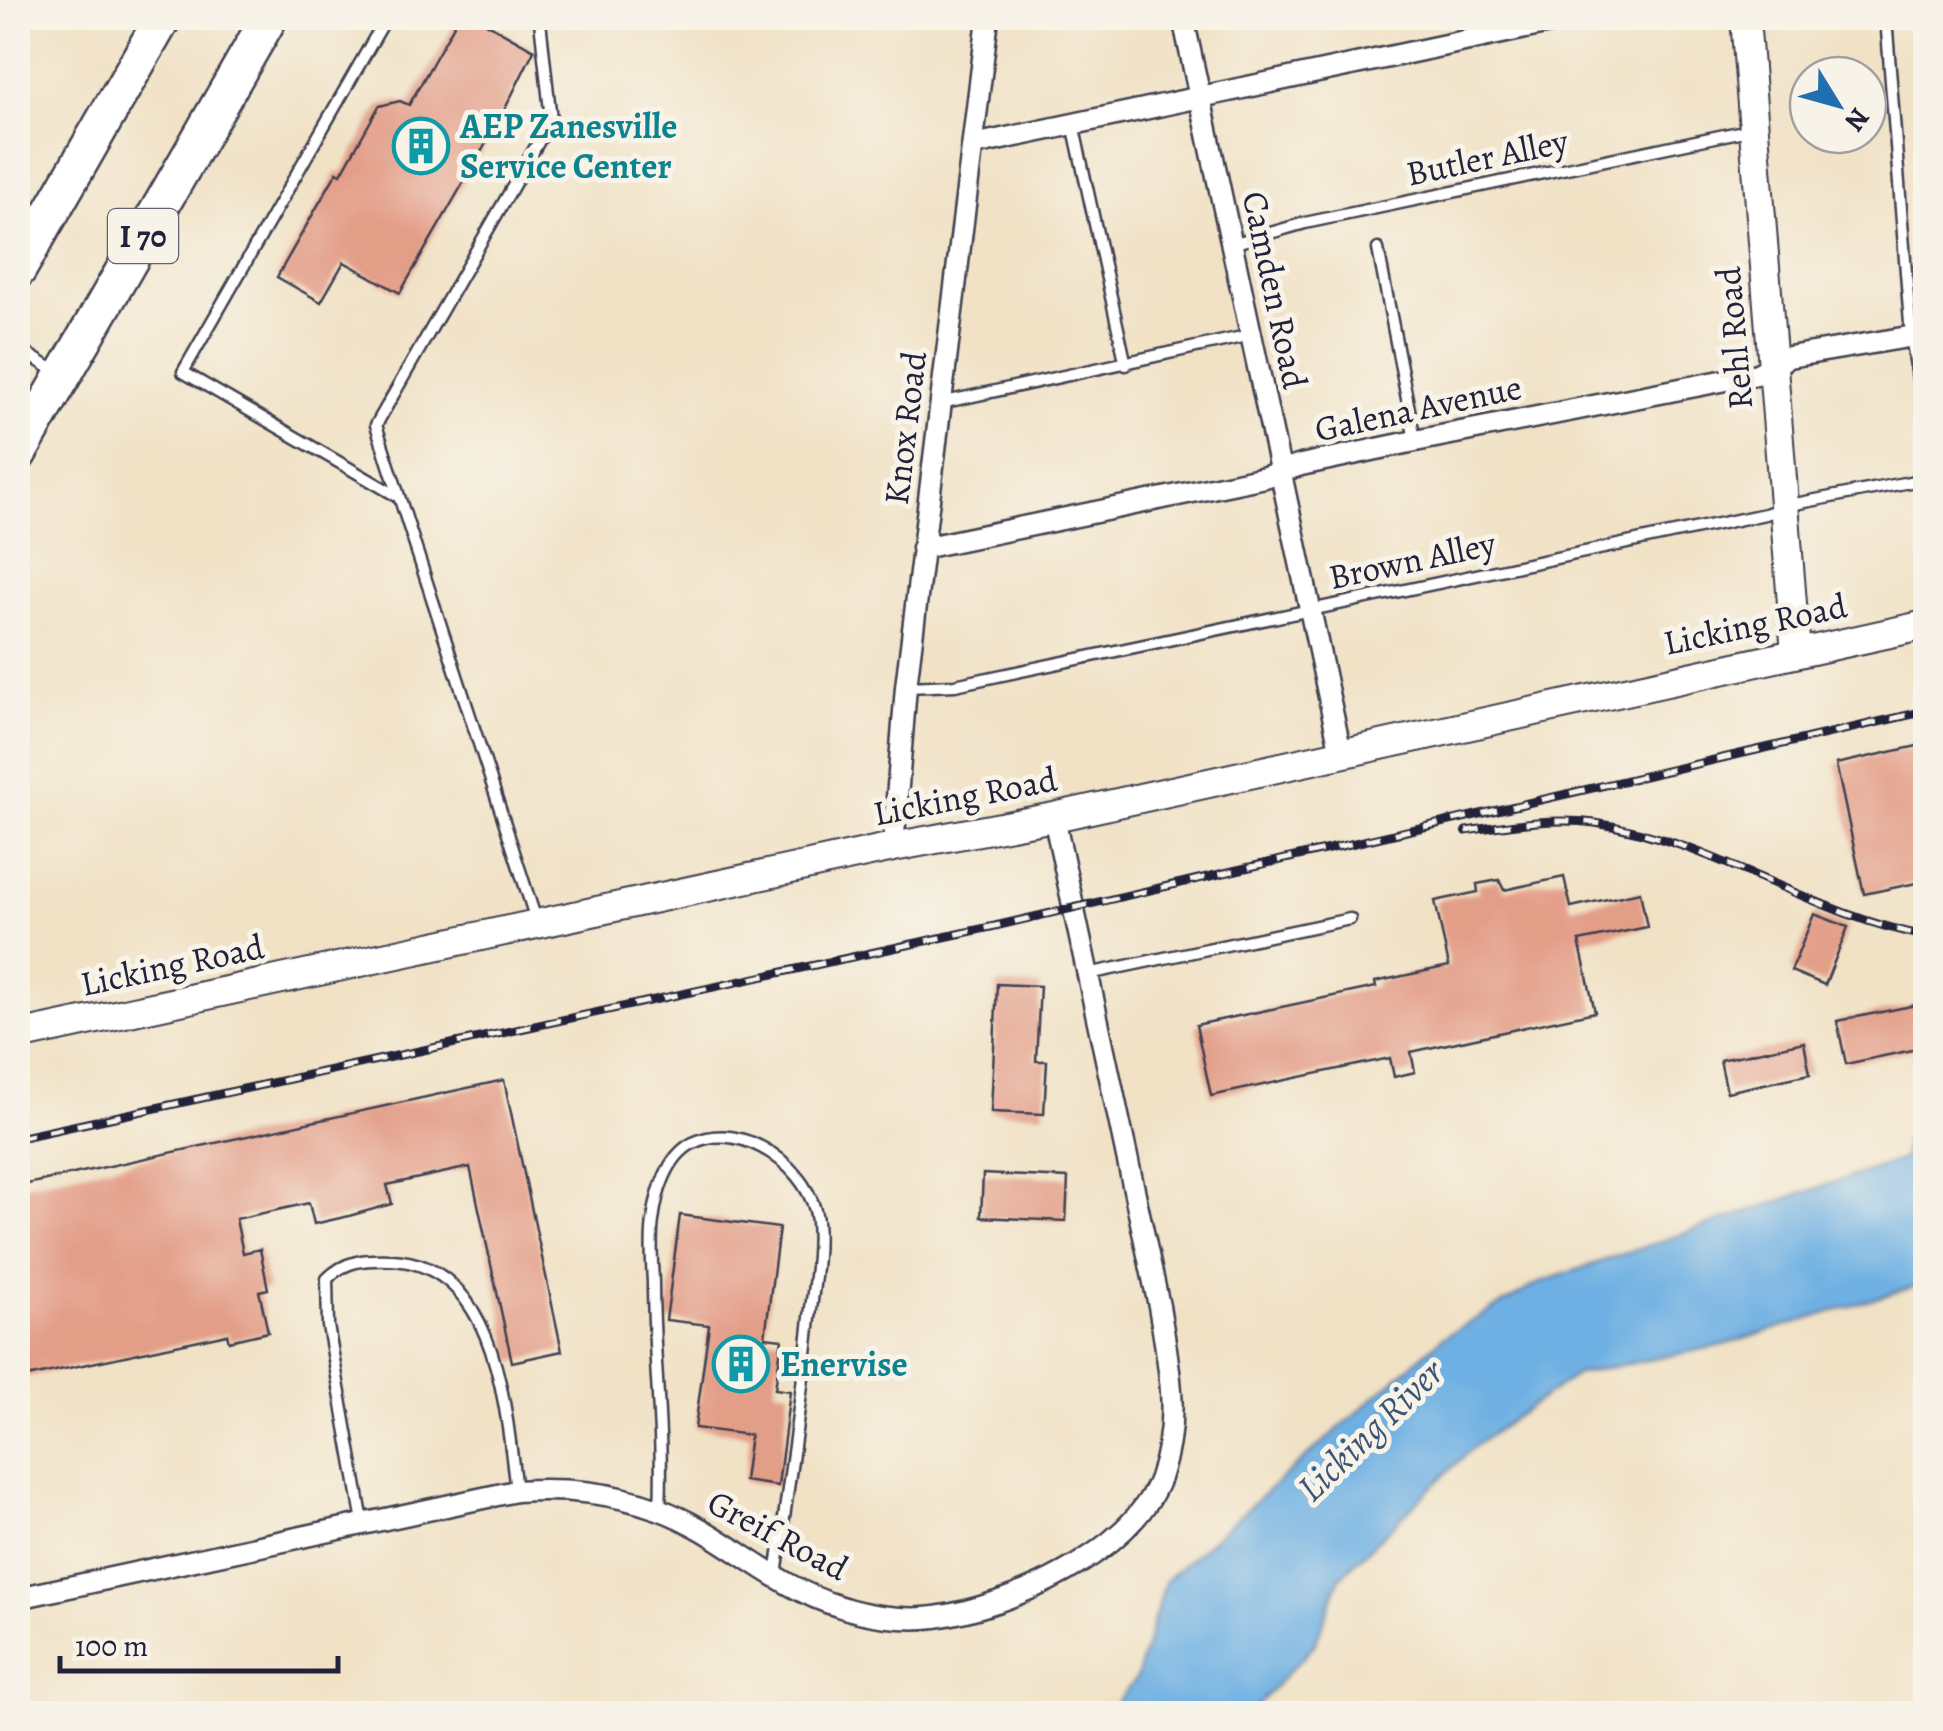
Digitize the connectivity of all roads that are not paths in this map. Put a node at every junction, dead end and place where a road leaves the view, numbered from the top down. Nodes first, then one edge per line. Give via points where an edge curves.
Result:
1 (163, 18) edge
2 (269, 18) edge
3 (386, 18) edge
4 (534, 18) edge
5 (988, 18) edge
6 (1183, 18) edge
7 (1574, 18) edge
8 (1745, 18) edge
9 (1886, 18) edge
10 (1200, 99) junction
11 (1073, 124) junction
12 (1754, 128) junction
13 (974, 145) junction
14 (1232, 244) junction
15 (1378, 249) dead end
16 (18, 270) edge
17 (1252, 334) junction
18 (1918, 334) edge
19 (18, 348) edge
20 (1126, 365) junction
21 (1774, 365) junction
22 (63, 376) junction
23 (941, 403) junction
24 (1926, 428) edge
25 (1416, 441) junction
26 (18, 454) edge
27 (1282, 472) junction
28 (1926, 474) edge
29 (398, 496) junction
30 (1785, 508) junction
31 (922, 548) junction
32 (1311, 609) junction
33 (1926, 625) edge
34 (1796, 653) junction
35 (906, 687) junction
36 (1342, 753) junction
37 (1054, 817) junction
38 (893, 847) junction
39 (1350, 919) dead end
40 (537, 924) junction
41 (1087, 974) junction
42 (18, 1036) edge
43 (516, 1491) junction
44 (660, 1510) junction
45 (363, 1522) junction
46 (776, 1577) junction
47 (18, 1598) edge

1 - 16 highway, I 70
2 - 22 highway, I 70
3 - 29 lane via 183,372
4 - 29 lane via 540,21 551,120 376,425
5 - 13 street, Knox Road
6 - 10 street, Camden Road
7 - 10 street
8 - 12 street, Rehl Road
9 - 18 lane
10 - 11 street
10 - 14 street, Camden Road
11 - 13 street
11 - 20 lane
12 - 14 lane, Butler Alley
12 - 21 street, Rehl Road
13 - 23 street, Knox Road
14 - 17 street, Camden Road
15 - 25 lane
17 - 20 lane
17 - 27 street, Camden Road
18 - 21 street, Galena Avenue
18 - 24 lane
19 - 22 lane
20 - 23 lane
21 - 25 street, Galena Avenue via 1757,374
21 - 30 street, Rehl Road
22 - 26 highway, I 70
23 - 31 street, Knox Road
25 - 27 street, Galena Avenue
27 - 31 street, Galena Avenue
27 - 32 street, Camden Road
28 - 30 lane, Brown Alley
29 - 40 lane
30 - 32 lane, Brown Alley
30 - 34 street, Rehl Road
31 - 35 street, Knox Road
32 - 35 lane, Brown Alley via 955,684
32 - 36 street, Camden Road
33 - 34 street, Licking Road
34 - 36 street, Licking Road
35 - 38 street, Knox Road
36 - 37 street, Licking Road
37 - 38 street, Licking Road
37 - 41 street, Greif Road
38 - 40 street, Licking Road
39 - 41 lane
40 - 42 street, Licking Road
41 - 46 street, Greif Road via 1171,1378 1173,1428 1158,1482 1136,1514 1082,1562 985,1608 899,1618 839,1607
43 - 44 street, Greif Road via 600,1492
43 - 45 street, Greif Road
43 - 45 lane via 506,1413 485,1331 471,1306 447,1283 402,1260 348,1263 326,1279 326,1296
44 - 46 street, Greif Road
44 - 46 lane via 652,1222 668,1169 680,1154 704,1139 732,1138 762,1146 789,1165 817,1219
45 - 47 street, Greif Road

